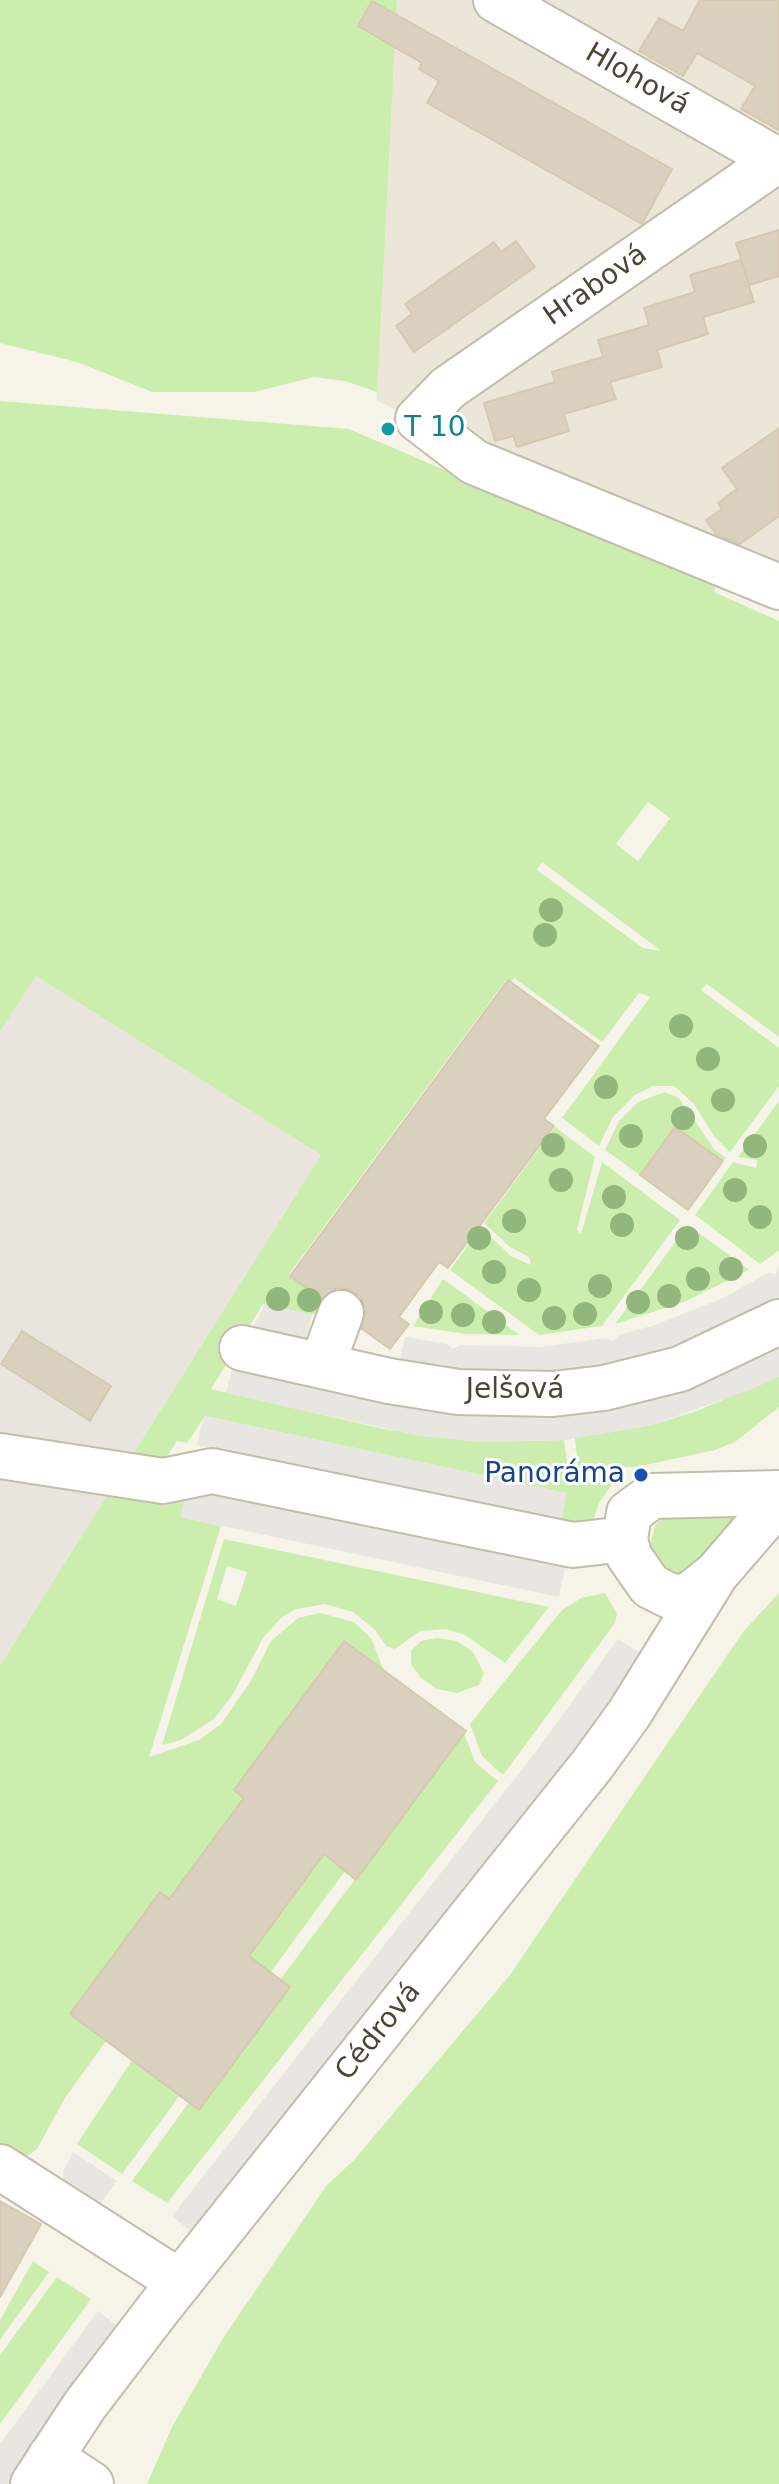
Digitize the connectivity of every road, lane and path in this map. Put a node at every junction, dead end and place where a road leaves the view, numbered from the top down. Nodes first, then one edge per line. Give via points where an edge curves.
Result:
1 (496, 0) edge
2 (778, 160) edge
3 (779, 587) edge
4 (341, 1313) dead end
5 (779, 1322) edge
6 (242, 1348) dead end
7 (327, 1366) junction
8 (0, 1456) edge
9 (779, 1493) edge
10 (779, 1501) edge
11 (625, 1539) junction
12 (716, 1574) junction
13 (0, 2167) edge
14 (180, 2282) junction
15 (42, 2470) edge
16 (91, 2484) edge

1 - 2 street, Hlohová
2 - 3 street, Hrabová via 448,388 418,419 474,462
4 - 7 street
5 - 7 street, Jelšová via 680,1369 566,1393 458,1392
6 - 7 street, Jelšová
8 - 11 street via 163,1481 212,1471 573,1545
9 - 11 street via 652,1496 629,1513
10 - 12 street, Cédrová
11 - 12 street, Cédrová via 642,1578 670,1596 695,1594
12 - 14 street, Cédrová via 592,1765
13 - 14 street
14 - 15 street, Cédrová
15 - 16 street

